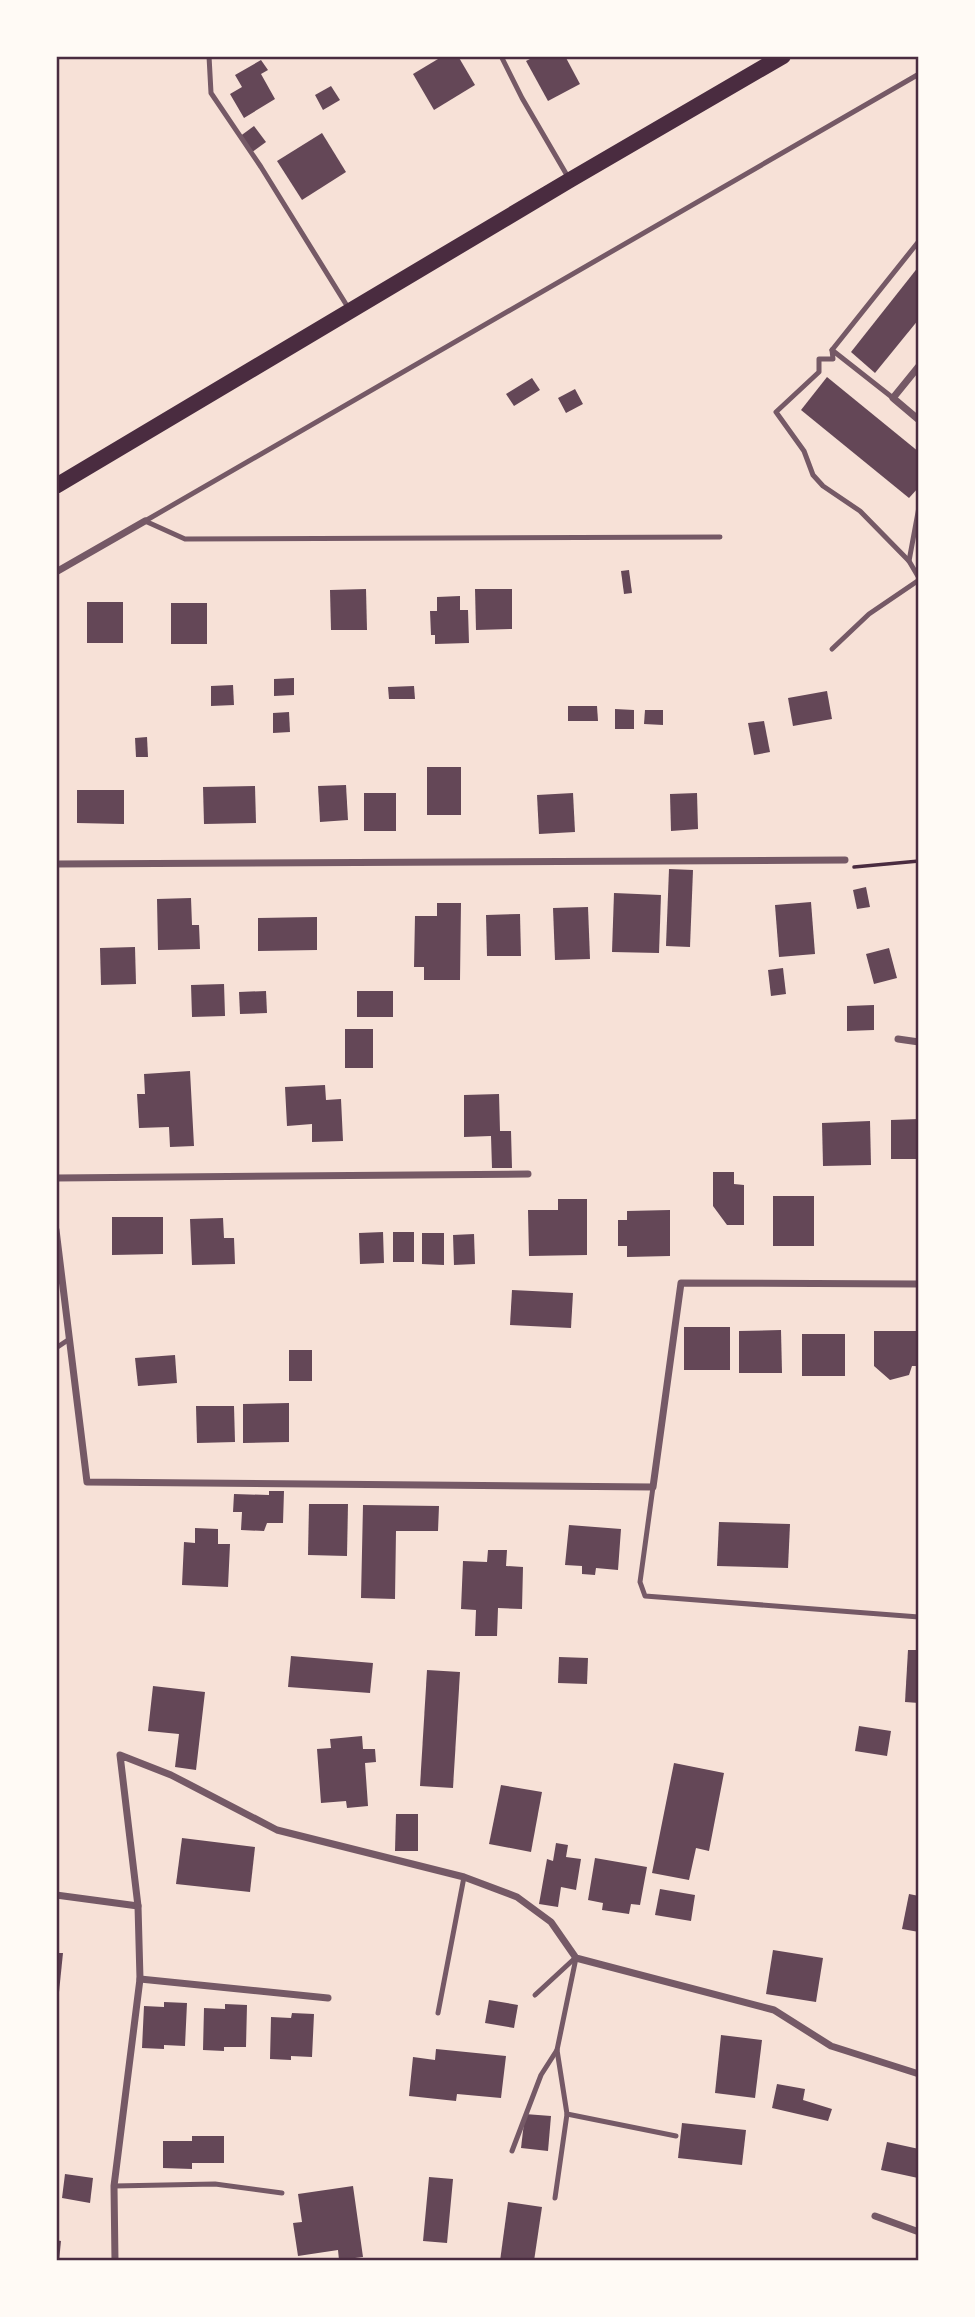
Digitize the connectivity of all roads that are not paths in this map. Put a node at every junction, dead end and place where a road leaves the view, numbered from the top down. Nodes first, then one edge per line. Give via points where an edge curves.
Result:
1 (209, 56) edge
2 (501, 56) edge
3 (783, 56) edge
4 (919, 74) edge
5 (570, 180) junction
6 (919, 241) edge
7 (350, 312) junction
8 (832, 350) junction
9 (919, 366) edge
10 (893, 398) junction
11 (919, 420) edge
12 (56, 486) edge
13 (919, 507) edge
14 (145, 521) junction
15 (720, 537) dead end
16 (909, 561) junction
17 (56, 572) edge
18 (919, 579) edge
19 (832, 649) dead end
20 (845, 860) road end
21 (56, 864) edge
22 (898, 1039) dead end
23 (919, 1042) edge
24 (528, 1174) dead end
25 (56, 1178) edge
26 (56, 1230) edge
27 (919, 1284) edge
28 (68, 1340) junction
29 (56, 1348) edge
30 (653, 1487) junction
31 (919, 1617) edge
32 (464, 1877) junction
33 (56, 1895) edge
34 (138, 1906) junction
35 (576, 1958) junction
36 (140, 1979) junction
37 (535, 1995) dead end
38 (328, 1997) dead end
39 (438, 2013) dead end
40 (557, 2050) junction
41 (919, 2074) edge
42 (567, 2115) junction
43 (676, 2136) dead end
44 (512, 2151) dead end
45 (114, 2186) junction
46 (282, 2193) dead end
47 (555, 2198) dead end
48 (875, 2216) dead end
49 (919, 2232) edge
50 (115, 2261) edge

1 - 7 lane via 211,93
2 - 5 lane
3 - 5 main road
4 - 14 lane
5 - 7 main road
6 - 8 lane
7 - 12 main road
8 - 10 lane
8 - 16 lane via 832,359 818,359 819,372 776,412 804,451 813,475 860,511
9 - 10 street
10 - 11 street
13 - 16 lane
14 - 15 lane via 185,540
14 - 17 street
16 - 18 lane
18 - 19 lane via 869,614
20 - 21 street
22 - 23 street
24 - 25 street
26 - 28 street
27 - 30 street via 681,1283
28 - 29 lane
28 - 30 street via 87,1482
30 - 31 lane via 640,1582 645,1596
32 - 34 street via 277,1830 171,1775 120,1755
32 - 35 street via 517,1897 551,1922
32 - 39 lane
33 - 34 street
34 - 36 street
35 - 37 lane
35 - 40 lane
35 - 41 street via 774,2010 831,2046
36 - 38 street
36 - 45 street
40 - 42 lane
40 - 44 lane via 541,2075
42 - 43 lane
42 - 47 lane
45 - 46 lane via 215,2184
45 - 50 street
48 - 49 street

